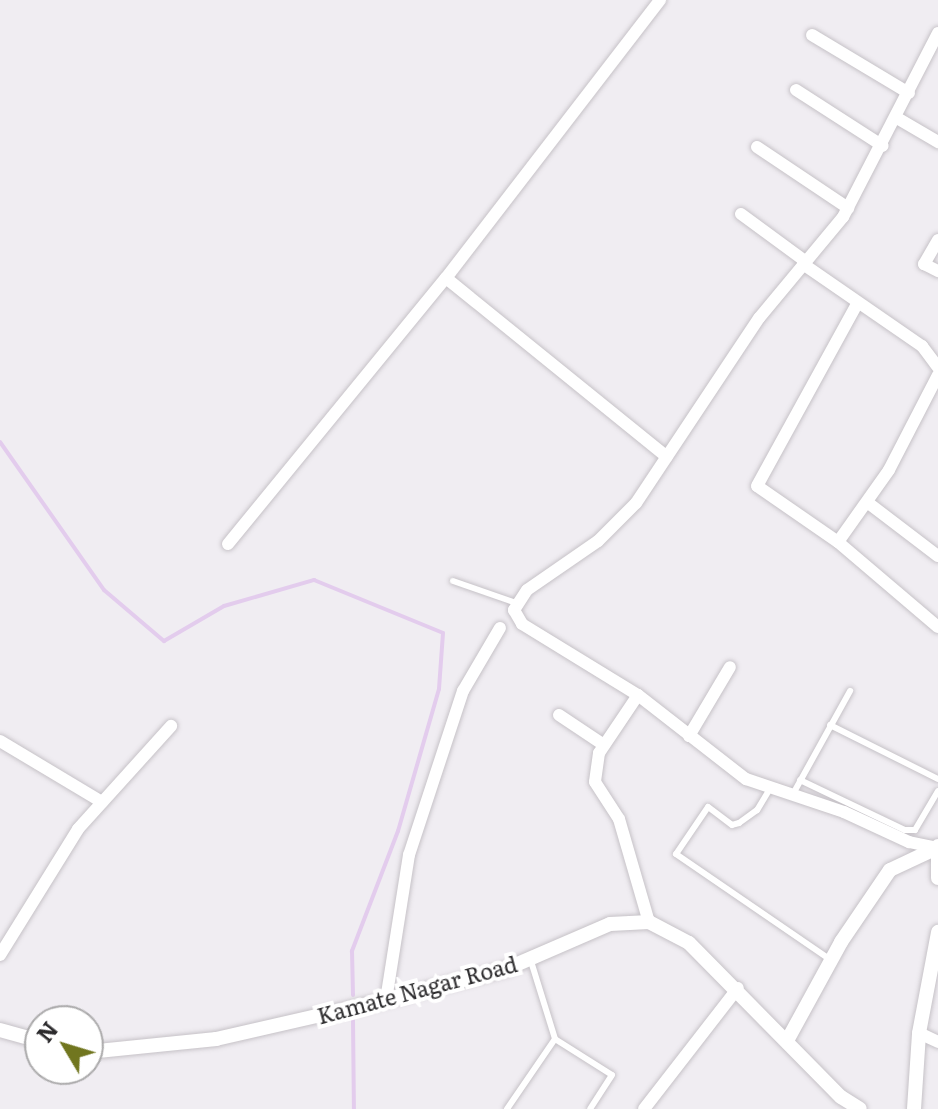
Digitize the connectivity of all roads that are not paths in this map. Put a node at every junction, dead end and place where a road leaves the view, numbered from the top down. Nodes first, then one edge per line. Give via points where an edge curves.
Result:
1 (660, 0) edge
2 (938, 33) edge
3 (812, 35) dead end
4 (796, 90) dead end
5 (909, 93) junction
6 (897, 118) junction
7 (938, 142) edge
8 (883, 146) junction
9 (757, 147) dead end
10 (848, 208) junction
11 (741, 214) dead end
12 (938, 240) edge
13 (804, 263) junction
14 (938, 271) edge
15 (446, 278) junction
16 (857, 304) junction
17 (938, 367) edge
18 (938, 375) edge
19 (667, 457) junction
20 (867, 502) junction
21 (838, 542) junction
22 (228, 544) dead end
23 (938, 556) edge
24 (453, 581) dead end
25 (516, 603) junction
26 (938, 627) edge
27 (500, 628) dead end
28 (730, 667) dead end
29 (850, 691) dead end
30 (638, 695) junction
31 (559, 715) dead end
32 (830, 725) junction
33 (171, 726) dead end
34 (689, 736) junction
35 (0, 741) edge
36 (604, 745) junction
37 (938, 779) edge
38 (800, 780) junction
39 (771, 787) junction
40 (938, 791) edge
41 (793, 794) junction
42 (102, 802) junction
43 (938, 847) edge
44 (938, 878) edge
45 (649, 922) junction
46 (938, 932) edge
47 (0, 955) edge
48 (530, 958) junction
49 (831, 960) junction
50 (738, 988) junction
51 (386, 1000) junction
52 (0, 1030) edge
53 (919, 1033) junction
54 (24, 1037) edge
55 (555, 1039) junction
56 (788, 1039) junction
57 (938, 1042) edge
58 (104, 1050) edge
59 (507, 1109) edge
60 (590, 1109) edge
61 (644, 1109) edge
62 (860, 1109) edge
63 (914, 1109) edge

1 - 15 street
2 - 5 street
3 - 5 street
4 - 8 street
5 - 6 street
6 - 7 street
6 - 8 street
8 - 10 street
9 - 10 street
10 - 13 street
11 - 13 street
12 - 14 street via 924,264
13 - 16 street
13 - 19 street via 759,318
15 - 19 street
15 - 22 street
16 - 17 street via 922,346
16 - 21 street via 757,486
18 - 20 street
19 - 25 street via 622,522
20 - 21 street
20 - 23 street
21 - 26 street
24 - 25 lane
25 - 30 street via 516,618 522,624
27 - 51 street via 463,691 409,855
28 - 34 street
29 - 32 lane
30 - 34 street
30 - 36 street
31 - 36 street
32 - 37 lane
32 - 38 lane
33 - 42 street
34 - 39 street via 746,779
35 - 42 street
36 - 45 street via 595,782 619,819
38 - 40 lane via 905,830 915,830
38 - 41 lane
39 - 41 street
39 - 49 lane via 757,810 739,823 732,825 708,807 676,854
41 - 43 street via 909,842
42 - 47 street via 78,829
43 - 44 street
43 - 49 street via 890,870
45 - 48 street, Kamate Nagar Road via 610,924
45 - 50 street via 689,943
46 - 53 street
48 - 51 street, Kamate Nagar Road
48 - 55 lane
49 - 56 street
50 - 56 street
50 - 61 street
51 - 58 street, Kamate Nagar Road via 216,1039
52 - 54 street
53 - 57 street
53 - 63 street
55 - 59 lane
55 - 60 lane via 612,1075
56 - 62 street via 841,1097

